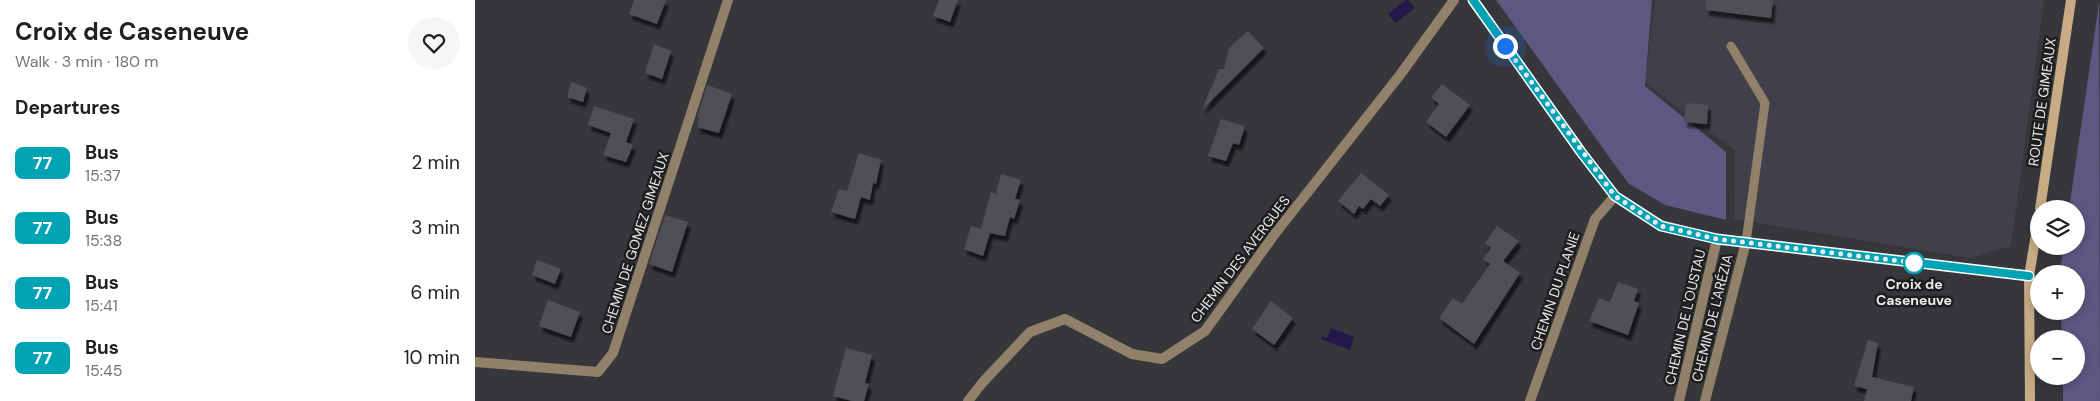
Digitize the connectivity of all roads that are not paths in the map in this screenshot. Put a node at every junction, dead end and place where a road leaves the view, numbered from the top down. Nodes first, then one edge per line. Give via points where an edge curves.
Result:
1 (728, 0) edge
2 (1454, 0) edge
3 (1473, 0) edge
4 (2071, 0) edge
5 (1731, 46) dead end
6 (1615, 196) junction
7 (2041, 200) edge
8 (1717, 239) junction
9 (1746, 242) junction
10 (2032, 255) edge
11 (2029, 276) junction
12 (475, 362) edge
13 (968, 401) edge
14 (1530, 401) edge
15 (1679, 401) edge
16 (1705, 401) edge
17 (2030, 401) edge

1 - 12 street, CHEMIN DE GOMEZ GIMEAUX via 613,354 598,372
2 - 13 street, CHEMIN DES AVERGUES via 1400,75 1274,235 1205,331 1162,358 1132,354 1065,319 1030,332
3 - 6 street
4 - 7 street, ROUTE DE GIMEAUX
5 - 9 lane via 1765,103
6 - 8 street via 1661,226
6 - 14 street, CHEMIN DU PLANIE via 1595,219
8 - 9 street
8 - 15 street, CHEMIN DE L'OUSTAU
9 - 11 street
9 - 16 street, CHEMIN DE L'ARÉZIA
10 - 11 street
11 - 17 street

